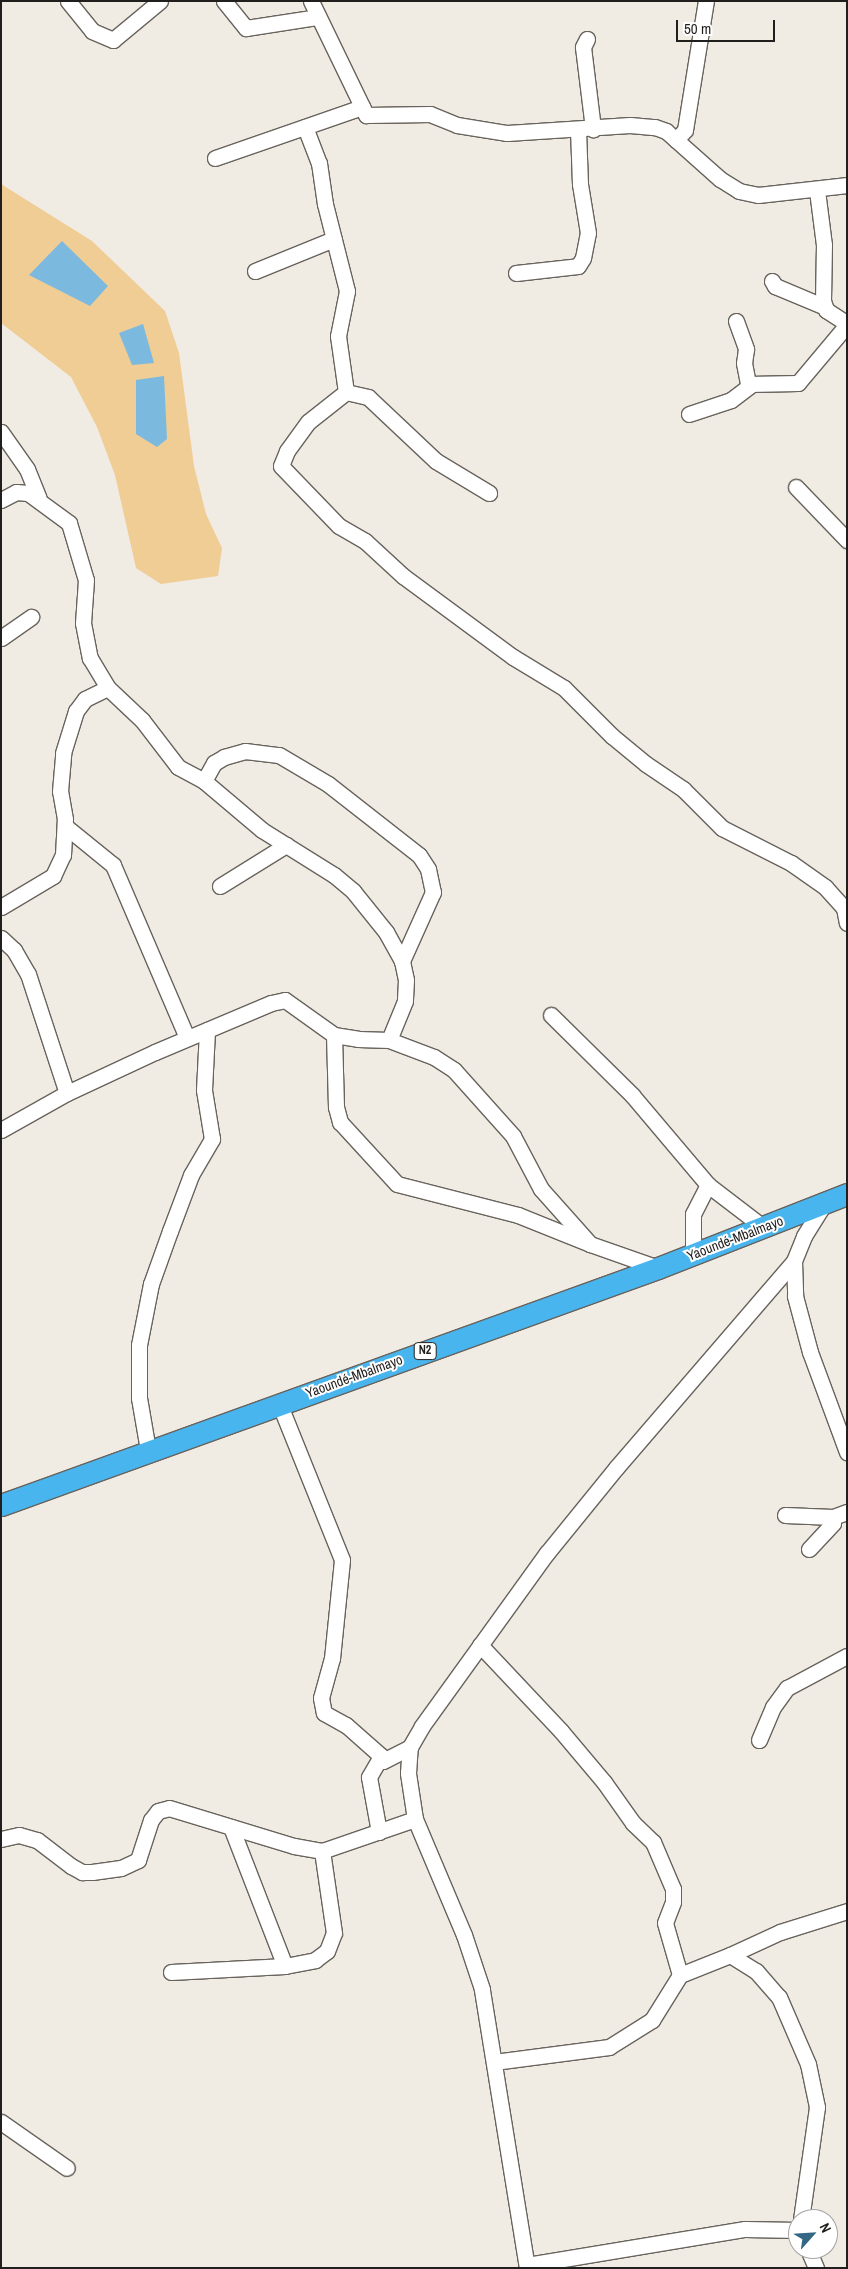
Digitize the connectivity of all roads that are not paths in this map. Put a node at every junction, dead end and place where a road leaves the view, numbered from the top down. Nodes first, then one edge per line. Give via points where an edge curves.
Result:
1 (68, 1) edge
2 (160, 1) edge
3 (224, 1) edge
4 (311, 1) edge
5 (706, 1) edge
6 (318, 17) junction
7 (587, 39) dead end
8 (362, 107) junction
9 (305, 127) junction
10 (586, 130) junction
11 (676, 140) junction
12 (215, 158) dead end
13 (847, 185) edge
14 (818, 190) junction
15 (334, 239) junction
16 (255, 271) dead end
17 (516, 272) dead end
18 (772, 281) dead end
19 (825, 307) junction
20 (736, 321) dead end
21 (845, 322) edge
22 (752, 384) junction
23 (346, 392) junction
24 (690, 414) dead end
25 (1, 432) edge
26 (796, 488) dead end
27 (489, 493) dead end
28 (39, 498) junction
29 (1, 500) edge
30 (847, 540) edge
31 (31, 618) dead end
32 (1, 638) edge
33 (108, 688) junction
34 (204, 781) junction
35 (65, 826) junction
36 (286, 845) junction
37 (220, 886) dead end
38 (1, 907) edge
39 (847, 923) edge
40 (1, 938) edge
41 (402, 961) junction
42 (551, 1015) dead end
43 (207, 1030) junction
44 (334, 1034) junction
45 (187, 1038) junction
46 (389, 1040) junction
47 (67, 1093) junction
48 (1, 1130) edge
49 (708, 1185) junction
50 (847, 1194) edge
51 (824, 1204) junction
52 (763, 1227) junction
53 (590, 1244) junction
54 (694, 1254) junction
55 (794, 1261) junction
56 (658, 1268) junction
57 (279, 1403) junction
58 (148, 1450) junction
59 (847, 1452) edge
60 (1, 1505) edge
61 (785, 1515) dead end
62 (840, 1515) edge
63 (809, 1549) dead end
64 (480, 1645) junction
65 (847, 1656) edge
66 (759, 1740) dead end
67 (410, 1747) junction
68 (381, 1756) junction
69 (415, 1819) junction
70 (230, 1827) junction
71 (379, 1832) junction
72 (1, 1839) edge
73 (322, 1851) junction
74 (847, 1912) edge
75 (730, 1955) junction
76 (285, 1966) junction
77 (171, 1972) dead end
78 (680, 1975) junction
79 (494, 2062) junction
80 (1, 2122) edge
81 (67, 2168) dead end
82 (803, 2209) edge
83 (788, 2230) edge
84 (527, 2266) edge

1 - 2 street via 92,31 113,40
3 - 6 street via 246,28
4 - 6 street
5 - 11 street via 685,130
6 - 8 street
7 - 10 street via 582,47
8 - 9 street
8 - 10 street via 366,115 430,114 457,125 507,133
9 - 12 street
9 - 15 street via 319,163
10 - 11 street via 630,125 655,127
10 - 17 street via 580,184 588,233 584,258 578,266
11 - 14 street via 720,179 739,191 758,194
13 - 14 street
14 - 19 street via 824,245
15 - 16 street
15 - 23 street via 347,291 338,336
18 - 19 street via 774,286
19 - 21 street
20 - 22 street via 746,349 744,363 748,384
21 - 22 street via 845,327 798,383
22 - 24 street via 731,400
23 - 27 street via 368,397 436,462
23 - 39 street via 308,422 287,451 281,466 288,474 339,526 365,541 403,576 513,657 564,688 612,736 683,789 722,828 791,863 825,887 844,908
25 - 28 street via 27,468
26 - 30 street
28 - 29 street via 28,492 16,492
28 - 33 street via 69,523 86,580 83,623 90,658
31 - 32 street
33 - 34 street via 142,720 178,767
33 - 35 street via 85,700 70,726 63,753 60,791
34 - 36 street via 262,830
34 - 41 street via 214,763 224,757 245,751 279,755 328,784 419,856 428,869 432,892
35 - 38 street via 63,855 53,876
35 - 45 street via 113,865
36 - 37 street
36 - 41 street via 353,891 386,932
40 - 47 street via 14,950 28,974
41 - 46 street via 406,980 405,1001
42 - 49 street via 632,1095
43 - 44 street via 271,1002 285,1000
43 - 45 street
43 - 58 street via 204,1090 212,1139 191,1176 151,1284 139,1345 139,1398
44 - 46 street
44 - 53 street via 336,1106 340,1122 397,1184 518,1215
45 - 47 street
46 - 53 street via 434,1057 454,1070 513,1136 541,1189
47 - 48 street
49 - 52 street
49 - 54 street via 693,1214
50 - 51 highway, Yaoundé-Mbalmayo / N2
51 - 52 highway, Yaoundé-Mbalmayo / N2
51 - 55 street via 804,1236
52 - 54 highway, Yaoundé-Mbalmayo / N2
53 - 56 street
54 - 56 highway, Yaoundé-Mbalmayo / N2
55 - 59 street via 795,1296 810,1352
55 - 64 street via 616,1468 547,1553
56 - 57 highway, Yaoundé-Mbalmayo / N2
57 - 58 highway, Yaoundé-Mbalmayo / N2
57 - 68 street via 342,1560 332,1658 321,1698 324,1713 346,1725
58 - 60 highway, Yaoundé-Mbalmayo / N2
61 - 62 street
62 - 63 street
64 - 67 street
64 - 78 street via 561,1731 633,1823 653,1842 673,1889 673,1902 665,1923
65 - 66 street via 787,1688 773,1707
67 - 68 street via 383,1761
67 - 69 street via 408,1773
68 - 71 street via 369,1777
69 - 71 street
69 - 79 street via 464,1935 482,1989
70 - 72 street via 169,1808 158,1811 151,1820 138,1860 121,1868 92,1872 82,1872 71,1866 37,1840 19,1835
70 - 73 street
70 - 76 street
71 - 73 street
73 - 76 street via 334,1933 327,1950 315,1960
74 - 75 street via 780,1932
75 - 78 street
75 - 82 street via 756,1971 779,1997 808,2064 817,2107
76 - 77 street
78 - 79 street via 652,2020 609,2046
79 - 84 street
80 - 81 street
83 - 84 street via 745,2229

